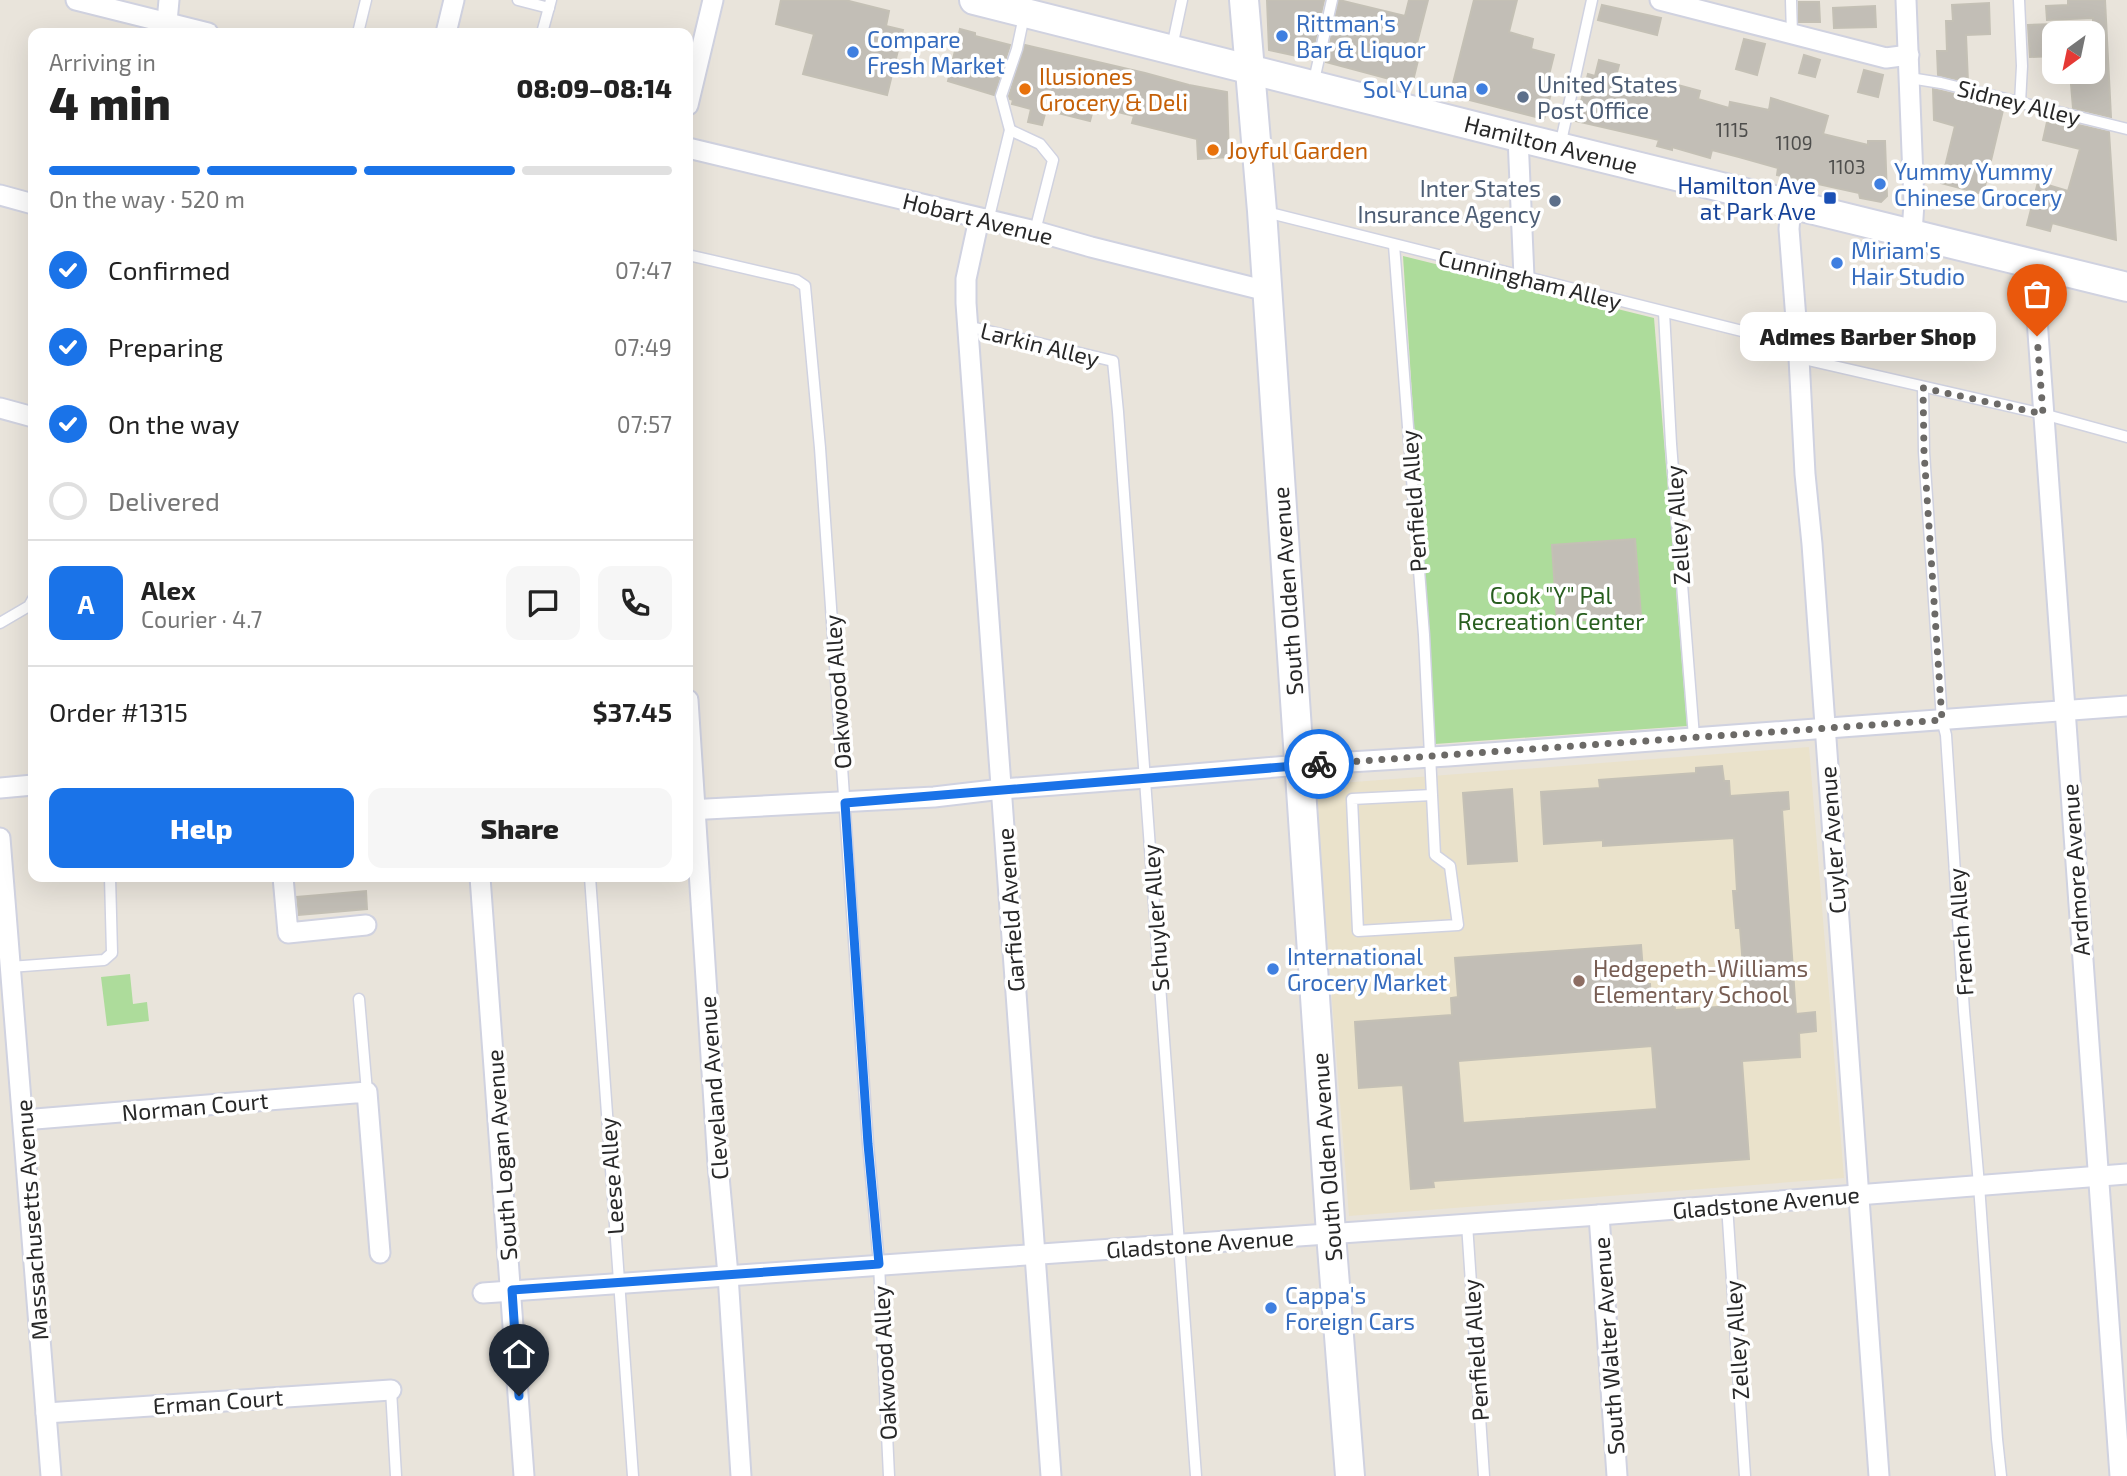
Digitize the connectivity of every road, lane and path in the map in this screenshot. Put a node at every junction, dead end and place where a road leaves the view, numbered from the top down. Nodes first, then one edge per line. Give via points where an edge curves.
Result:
1 (76, 0) edge
2 (169, 0) edge
3 (366, 0) edge
4 (454, 0) edge
5 (518, 0) edge
6 (713, 0) edge
7 (974, 0) edge
8 (1182, 0) edge
9 (1244, 0) edge
10 (1332, 0) edge
11 (1592, 0) edge
12 (1660, 0) edge
13 (1791, 0) edge
14 (1906, 0) edge
15 (2019, 0) edge
16 (550, 4) edge
17 (1024, 12) junction
18 (164, 28) edge
19 (167, 28) edge
20 (359, 28) edge
21 (447, 28) edge
22 (543, 28) edge
23 (1792, 35) junction
24 (1171, 49) junction
25 (1909, 55) junction
26 (693, 61) edge
27 (1248, 69) junction
28 (1910, 78) junction
29 (1313, 85) junction
30 (2020, 103) junction
31 (2127, 129) edge
32 (1010, 130) junction
33 (1518, 137) junction
34 (1560, 146) junction
35 (693, 149) edge
36 (0, 195) edge
37 (28, 203) edge
38 (1791, 204) junction
39 (1262, 211) junction
40 (984, 220) junction
41 (1035, 231) junction
42 (1912, 233) junction
43 (1394, 245) junction
44 (693, 256) edge
45 (2033, 263) junction
46 (1524, 277) junction
47 (2127, 287) edge
48 (1267, 291) junction
49 (1664, 312) junction
50 (967, 326) junction
51 (1799, 352) junction
52 (1113, 361) joint
53 (1923, 388) junction
54 (0, 408) edge
55 (2043, 414) junction
56 (28, 415) edge
57 (2127, 437) edge
58 (28, 607) edge
59 (0, 623) edge
60 (2127, 706) edge
61 (2062, 711) junction
62 (1942, 720) junction
63 (1824, 728) junction
64 (1694, 737) junction
65 (1431, 757) junction
66 (1300, 765) junction
67 (1146, 778) junction
68 (28, 785) edge
69 (0, 788) edge
70 (1002, 789) junction
71 (1432, 795) junction
72 (845, 803) junction
73 (693, 810) edge
74 (693, 836) edge
75 (0, 838) edge
76 (110, 882) edge
77 (283, 882) edge
78 (480, 882) edge
79 (590, 882) edge
80 (366, 925) dead end
81 (10, 967) junction
82 (359, 999) dead end
83 (367, 1092) junction
84 (23, 1120) junction
85 (2127, 1174) edge
86 (2098, 1176) junction
87 (1979, 1185) junction
88 (1859, 1194) junction
89 (1727, 1205) junction
90 (1599, 1215) junction
91 (1467, 1224) junction
92 (1331, 1234) junction
93 (1178, 1245) junction
94 (380, 1253) dead end
95 (1033, 1254) junction
96 (879, 1264) junction
97 (728, 1275) junction
98 (619, 1282) junction
99 (512, 1290) junction
100 (483, 1293) dead end
101 (391, 1390) joint
102 (46, 1413) junction
103 (51, 1476) edge
104 (396, 1476) edge
105 (524, 1476) edge
106 (633, 1476) edge
107 (741, 1476) edge
108 (889, 1476) edge
109 (1051, 1476) edge
110 (1196, 1476) edge
111 (1350, 1476) edge
112 (1484, 1476) edge
113 (1617, 1476) edge
114 (1745, 1476) edge
115 (1879, 1476) edge
116 (2001, 1476) edge
117 (2120, 1476) edge

1 - 18 street
2 - 19 street
3 - 20 lane
4 - 21 street
5 - 16 lane
6 - 26 street
7 - 17 main road, Hamilton Avenue
8 - 24 lane
9 - 27 main road, South Olden Avenue
10 - 29 lane
11 - 34 lane
12 - 23 street
13 - 23 lane
14 - 25 street
15 - 30 lane
16 - 22 lane
17 - 24 main road, Hamilton Avenue
17 - 32 lane via 1001,96
23 - 25 street via 1886,58
24 - 27 main road, Hamilton Avenue
25 - 28 street
27 - 29 main road, Hamilton Avenue
27 - 39 main road, South Olden Avenue
28 - 30 lane, Sidney Alley
28 - 42 street
29 - 33 main road, Hamilton Avenue
30 - 31 lane, Sidney Alley
32 - 40 lane
32 - 41 lane via 1040,144 1053,160
33 - 34 main road, Hamilton Avenue
33 - 46 street
34 - 38 main road, Hamilton Avenue
35 - 40 street, Hobart Avenue
36 - 37 street
38 - 42 main road, Hamilton Avenue
38 - 51 street, Cuyler Avenue
39 - 43 lane, Cunningham Alley
39 - 48 main road, South Olden Avenue
40 - 41 street, Hobart Avenue
40 - 50 street, Garfield Avenue via 966,279
41 - 48 street, Hobart Avenue
42 - 45 main road, Hamilton Avenue
43 - 46 lane, Cunningham Alley
43 - 65 lane, Penfield Alley
44 - 72 lane, Oakwood Alley via 796,279 804,286
45 - 47 main road, Hamilton Avenue
45 - 55 street, Ardmore Avenue
46 - 49 lane, Cunningham Alley
48 - 66 main road, South Olden Avenue
49 - 51 lane, Cunningham Alley
49 - 64 lane, Zelley Alley
50 - 52 lane, Larkin Alley
50 - 70 street, Garfield Avenue
51 - 53 lane, Cunningham Alley
51 - 63 street, Cuyler Avenue
52 - 67 lane, Schuyler Alley
53 - 55 lane, Cunningham Alley
53 - 62 lane, French Alley
54 - 56 street
55 - 57 lane, Cunningham Alley
55 - 61 street, Ardmore Avenue
58 - 59 lane
60 - 61 street
61 - 62 street
61 - 86 street, Ardmore Avenue
62 - 63 street
62 - 87 lane, French Alley
63 - 64 street
63 - 88 street, Cuyler Avenue
64 - 65 street
65 - 66 street
65 - 71 lane, Penfield Alley
66 - 67 street
66 - 92 main road, South Olden Avenue
67 - 70 street
67 - 93 lane, Schuyler Alley
68 - 69 street
70 - 72 street
70 - 95 street, Garfield Avenue
71 - 71 lane, Penfield Alley via 1436,855 1450,866 1458,925 1359,931 1352,799
72 - 73 street
72 - 96 lane, Oakwood Alley
74 - 97 street, Cleveland Avenue
75 - 81 street, Massachusetts Avenue
76 - 81 lane via 112,953 104,960
77 - 80 street via 288,933
78 - 99 street, South Logan Avenue
79 - 98 lane, Leese Alley
81 - 84 street, Massachusetts Avenue
82 - 83 lane
83 - 84 street, Norman Court
83 - 94 street
84 - 102 street, Massachusetts Avenue
85 - 86 street, Gladstone Avenue
86 - 87 street, Gladstone Avenue
86 - 117 street, Ardmore Avenue
87 - 88 street, Gladstone Avenue
87 - 116 lane, French Alley
88 - 89 street, Gladstone Avenue
88 - 115 street, Cuyler Avenue
89 - 90 street, Gladstone Avenue
89 - 114 lane, Zelley Alley
90 - 91 street, Gladstone Avenue
90 - 113 street, South Walter Avenue
91 - 92 street, Gladstone Avenue
91 - 112 lane, Penfield Alley
92 - 93 street, Gladstone Avenue
92 - 111 main road, South Olden Avenue
93 - 95 street, Gladstone Avenue
93 - 110 lane, Schuyler Alley
95 - 96 street, Gladstone Avenue
95 - 109 street, Garfield Avenue
96 - 97 street, Gladstone Avenue
96 - 108 lane, Oakwood Alley
97 - 98 street, Gladstone Avenue
97 - 107 street, Cleveland Avenue
98 - 99 street, Gladstone Avenue
98 - 106 lane, Leese Alley
99 - 100 street, Gladstone Avenue
99 - 105 street, South Logan Avenue
101 - 102 street, Erman Court
101 - 104 lane
102 - 103 street, Massachusetts Avenue

